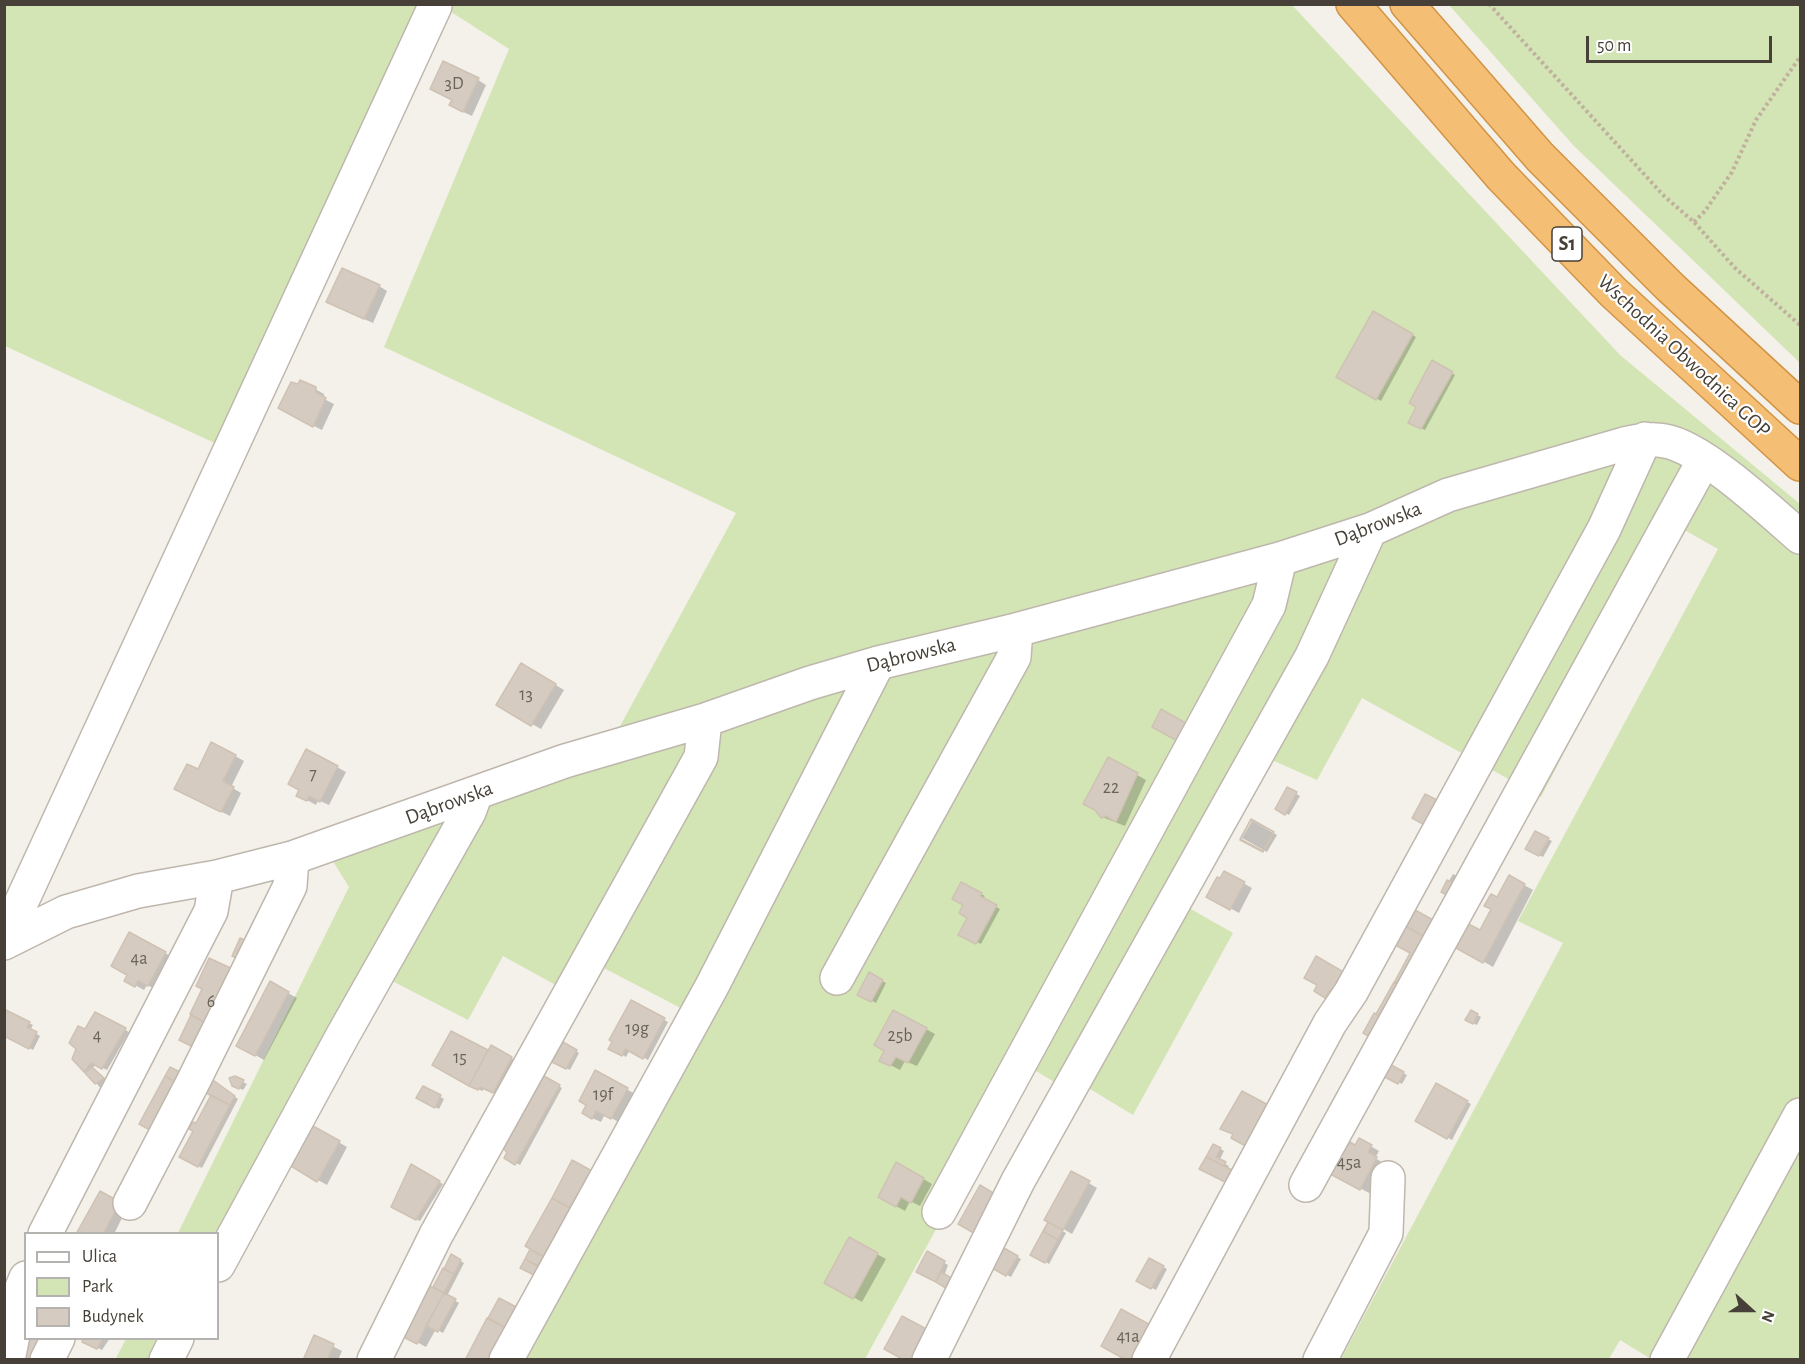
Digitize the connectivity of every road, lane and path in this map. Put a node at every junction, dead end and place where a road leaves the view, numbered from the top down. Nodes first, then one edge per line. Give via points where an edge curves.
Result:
1 (1353, 4) edge
2 (1407, 4) edge
3 (1489, 4) edge
4 (435, 6) edge
5 (1800, 57) edge
6 (1694, 222) junction
7 (1800, 325) edge
8 (1800, 408) edge
9 (1645, 439) junction
10 (1704, 460) junction
11 (1800, 464) edge
12 (1370, 530) junction
13 (1800, 537) edge
14 (1280, 559) junction
15 (1016, 630) junction
16 (878, 663) junction
17 (705, 720) junction
18 (476, 793) junction
19 (292, 858) junction
20 (217, 877) junction
21 (9, 940) edge
22 (837, 978) dead end
23 (1800, 1115) edge
24 (1388, 1178) dead end
25 (1306, 1185) dead end
26 (130, 1203) dead end
27 (939, 1212) dead end
28 (46, 1232) edge
29 (219, 1263) edge
30 (24, 1283) edge
31 (57, 1340) edge
32 (176, 1340) edge
33 (8, 1359) edge
34 (47, 1359) edge
35 (166, 1359) edge
36 (374, 1359) edge
37 (506, 1359) edge
38 (929, 1359) edge
39 (1149, 1359) edge
40 (1320, 1359) edge
41 (1667, 1359) edge

1 - 11 highway, Wschodnia Obwodnica GOP / S1 via 1501,176 1613,292
2 - 8 highway, Wschodnia Obwodnica GOP / S1 via 1540,157 1670,287
3 - 6 path via 1664,196
4 - 21 lane via 21,903
5 - 6 path via 1756,120 1732,172
6 - 7 path via 1735,268
9 - 10 lane, Dąbrowska via 1667,441
9 - 12 lane, Dąbrowska via 1448,495
9 - 39 lane via 1604,529
10 - 13 lane, Dąbrowska
10 - 25 lane
12 - 14 lane, Dąbrowska
12 - 38 lane via 1312,656 1018,1181
14 - 15 lane, Dąbrowska
14 - 27 lane via 1269,605
15 - 16 lane, Dąbrowska
15 - 22 lane via 1014,657
16 - 17 lane, Dąbrowska
16 - 37 lane via 711,988
17 - 18 lane, Dąbrowska via 565,760
17 - 36 lane via 701,757 436,1235
18 - 19 lane, Dąbrowska
18 - 29 lane
19 - 20 lane, Dąbrowska
19 - 26 lane via 290,886
20 - 21 lane, Dąbrowska via 138,891 66,912
20 - 28 lane via 212,911
23 - 41 lane
24 - 40 lane via 1386,1233
30 - 33 lane via 12,1311
31 - 34 lane
32 - 35 lane

